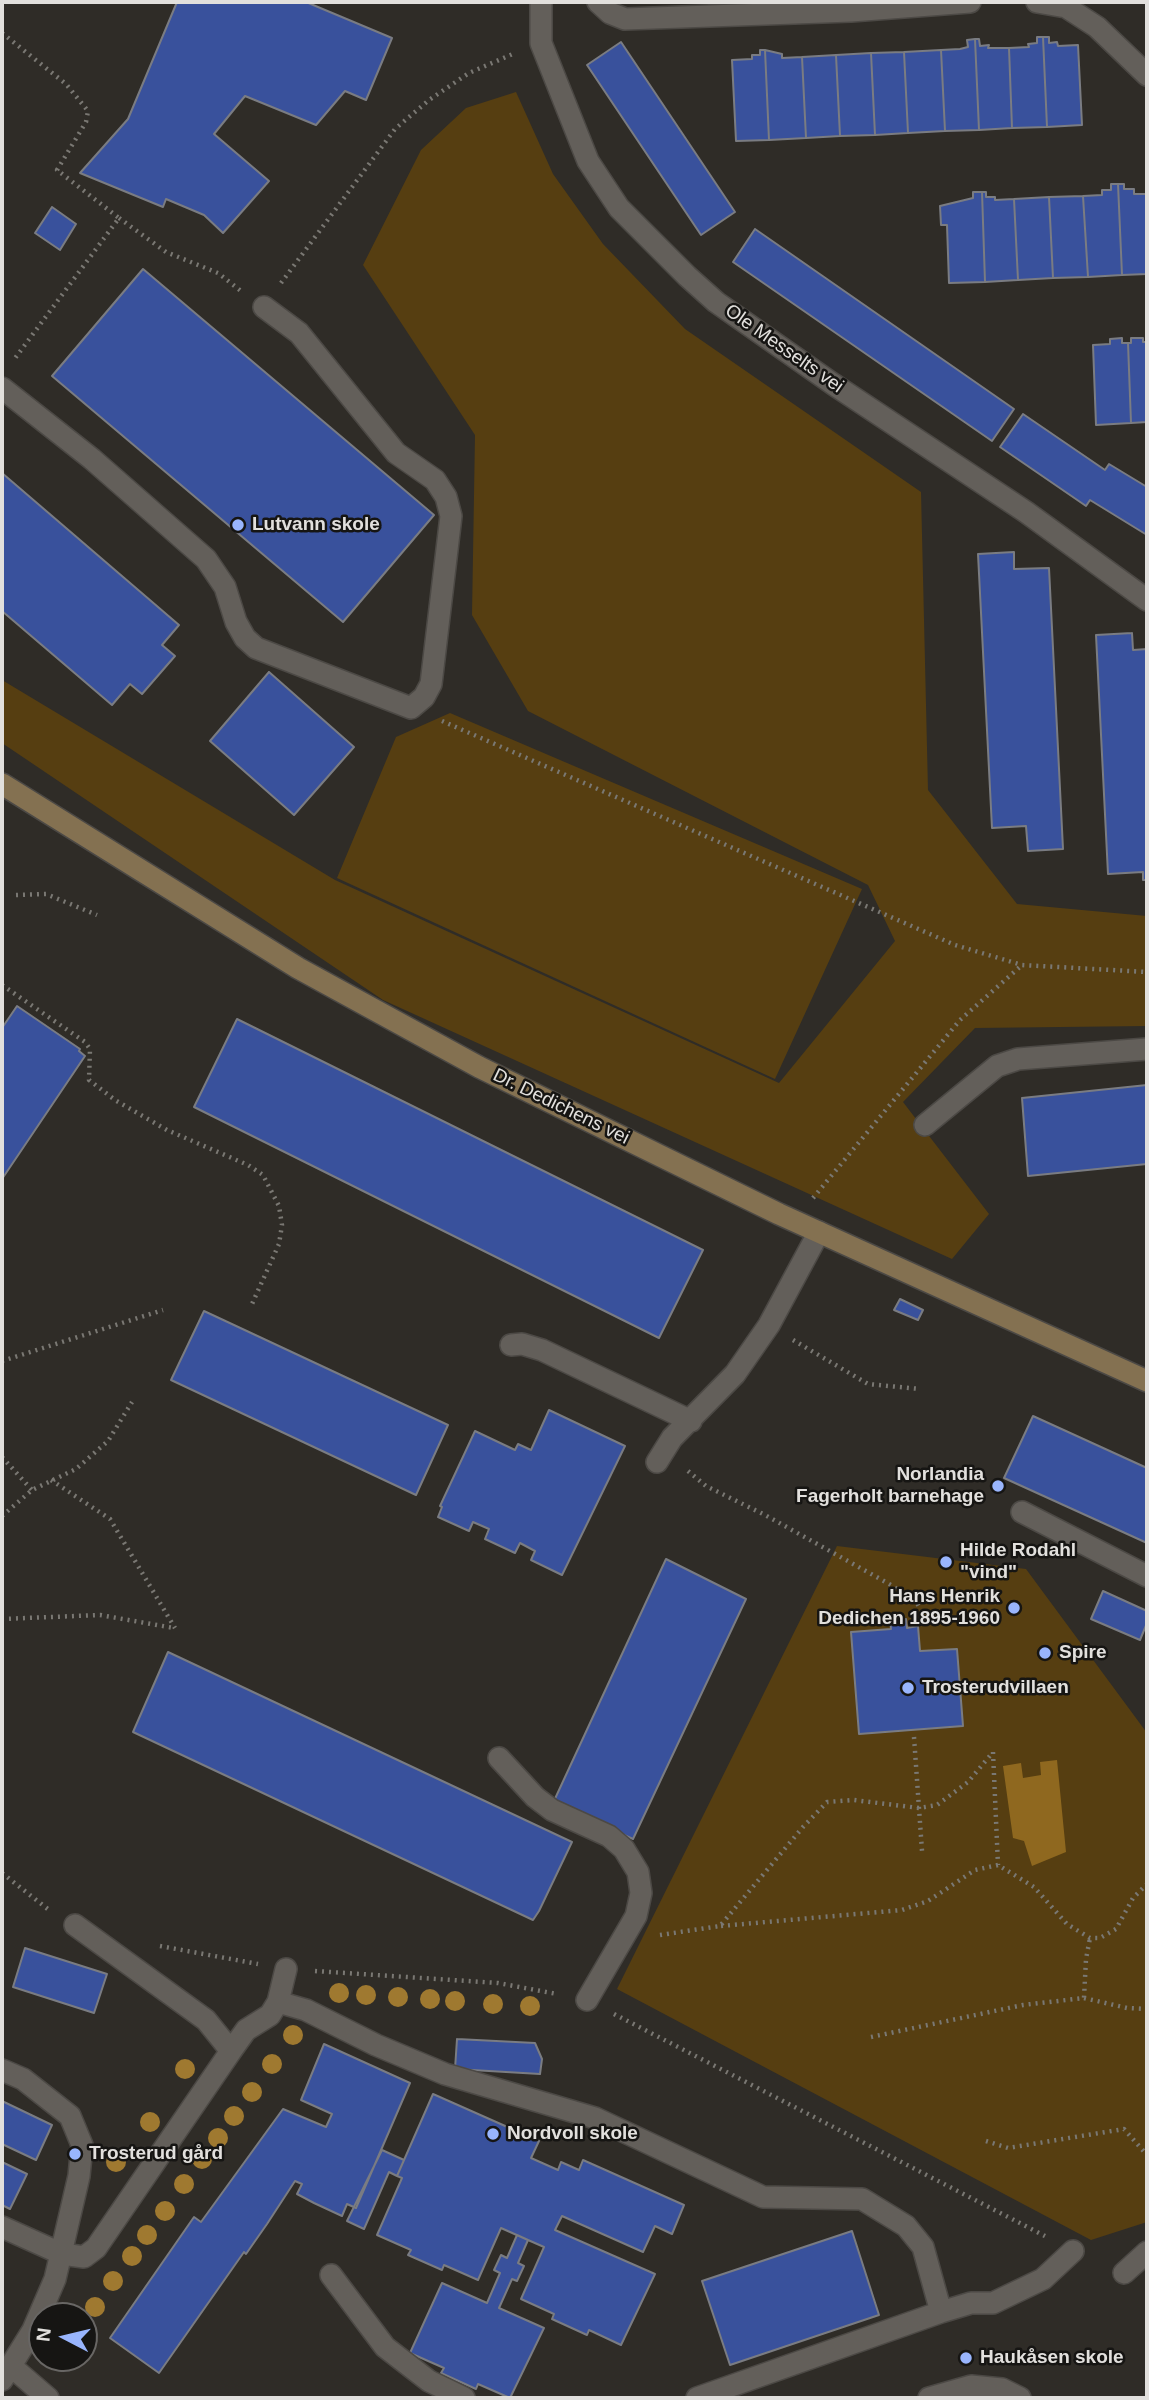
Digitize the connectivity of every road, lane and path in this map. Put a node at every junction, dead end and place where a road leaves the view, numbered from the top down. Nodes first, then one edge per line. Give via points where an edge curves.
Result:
1 (541, 2) edge
2 (598, 2) edge
3 (970, 2) edge
4 (1037, 2) edge
5 (2, 33) edge
6 (541, 43) junction
7 (1147, 75) edge
8 (119, 218) junction
9 (264, 307) junction
10 (10, 365) dead end
11 (2, 388) edge
12 (1147, 600) edge
13 (411, 708) junction
14 (2, 784) edge
15 (16, 895) dead end
16 (97, 915) dead end
17 (1023, 965) junction
18 (1147, 972) edge
19 (2, 985) edge
20 (1147, 1049) edge
21 (925, 1125) dead end
22 (812, 1199) dead end
23 (819, 1232) junction
24 (252, 1304) dead end
25 (163, 1310) dead end
26 (769, 1325) junction
27 (511, 1345) dead end
28 (2, 1361) edge
29 (1147, 1381) edge
30 (920, 1389) dead end
31 (132, 1402) dead end
32 (691, 1421) junction
33 (2, 1457) edge
34 (660, 1457) joint
35 (51, 1480) junction
36 (32, 1490) junction
37 (1022, 1512) dead end
38 (2, 1516) edge
39 (1147, 1576) edge
40 (922, 1612) dead end
41 (2, 1619) edge
42 (914, 1737) dead end
43 (499, 1758) dead end
44 (919, 1808) junction
45 (922, 1851) dead end
46 (998, 1865) junction
47 (2, 1872) edge
48 (1147, 1884) edge
49 (75, 1925) joint
50 (720, 1926) junction
51 (1090, 1938) junction
52 (621, 1941) junction
53 (157, 1946) dead end
54 (286, 1969) junction
55 (1084, 1998) junction
56 (587, 2000) junction
57 (278, 2002) junction
58 (1147, 2009) edge
59 (872, 2037) dead end
60 (231, 2051) junction
61 (2, 2070) edge
62 (986, 2141) dead end
63 (1147, 2155) edge
64 (2, 2227) edge
65 (1073, 2251) joint
66 (1147, 2252) edge
67 (62, 2254) junction
68 (1124, 2273) dead end
69 (331, 2275) dead end
70 (941, 2312) junction
71 (7, 2373) edge
72 (48, 2398) edge
73 (464, 2398) edge
74 (697, 2398) edge
75 (929, 2398) edge
76 (1020, 2398) edge

1 - 6 lane, Ole Messelts vei
2 - 3 lane via 625,19
4 - 7 lane via 1066,7 1097,27
5 - 8 path via 66,84 88,111 57,170
6 - 9 path via 469,73 395,129
6 - 12 lane, Ole Messelts vei via 588,161 619,208 687,276 716,302 1026,512
8 - 9 path via 166,252 218,274
8 - 10 path
9 - 13 lane via 299,333 396,453 435,480 446,497 451,516 431,684
11 - 13 lane via 206,559 225,587 236,622 256,648
13 - 17 path via 955,945
14 - 23 street, Dr. Dedichens vei via 207,914 384,1017
15 - 16 path via 46,894
17 - 18 path
17 - 22 path via 960,1020
19 - 24 path via 85,1042 90,1049 89,1080 115,1100 263,1175 279,1206 282,1225 279,1244
20 - 21 lane via 1018,1059 997,1066
23 - 26 lane
23 - 29 street, Dr. Dedichens vei
25 - 28 path
26 - 30 path via 868,1384
26 - 32 lane via 735,1374
27 - 32 lane via 542,1350
31 - 35 path via 108,1441 76,1468
32 - 34 lane
33 - 36 path
34 - 40 path via 891,1585 917,1603
35 - 36 path
35 - 41 path via 110,1519 175,1628 100,1615
36 - 38 path
37 - 39 lane
42 - 44 path
43 - 52 lane via 552,1810 609,1836 624,1849 638,1872 641,1894 636,1916
44 - 45 path
44 - 46 path via 937,1805 968,1782 993,1752
44 - 50 path via 854,1800 827,1802
46 - 50 path via 975,1870 928,1901 902,1910
46 - 51 path via 1034,1886 1067,1924
47 - 49 path via 42,1906
48 - 51 path via 1133,1898 1116,1929
49 - 60 lane via 206,2020
50 - 52 path
51 - 55 path
52 - 56 lane
53 - 54 path
54 - 56 path via 498,1983
54 - 57 lane
55 - 58 path
55 - 59 path via 1023,2005
56 - 65 path
57 - 60 lane via 270,2015 246,2030
57 - 70 lane via 306,2010 444,2074 595,2118 763,2197 862,2199 906,2226 923,2246
60 - 67 lane via 96,2248 84,2257
61 - 67 lane via 23,2079 71,2116 82,2145
62 - 63 path via 1008,2148 1124,2129
64 - 67 lane
65 - 70 lane via 1042,2279 993,2303 971,2303
66 - 68 lane
67 - 71 lane via 33,2329
69 - 73 lane via 385,2347 429,2381
70 - 74 lane
71 - 72 lane
75 - 76 lane via 971,2386 1002,2389

